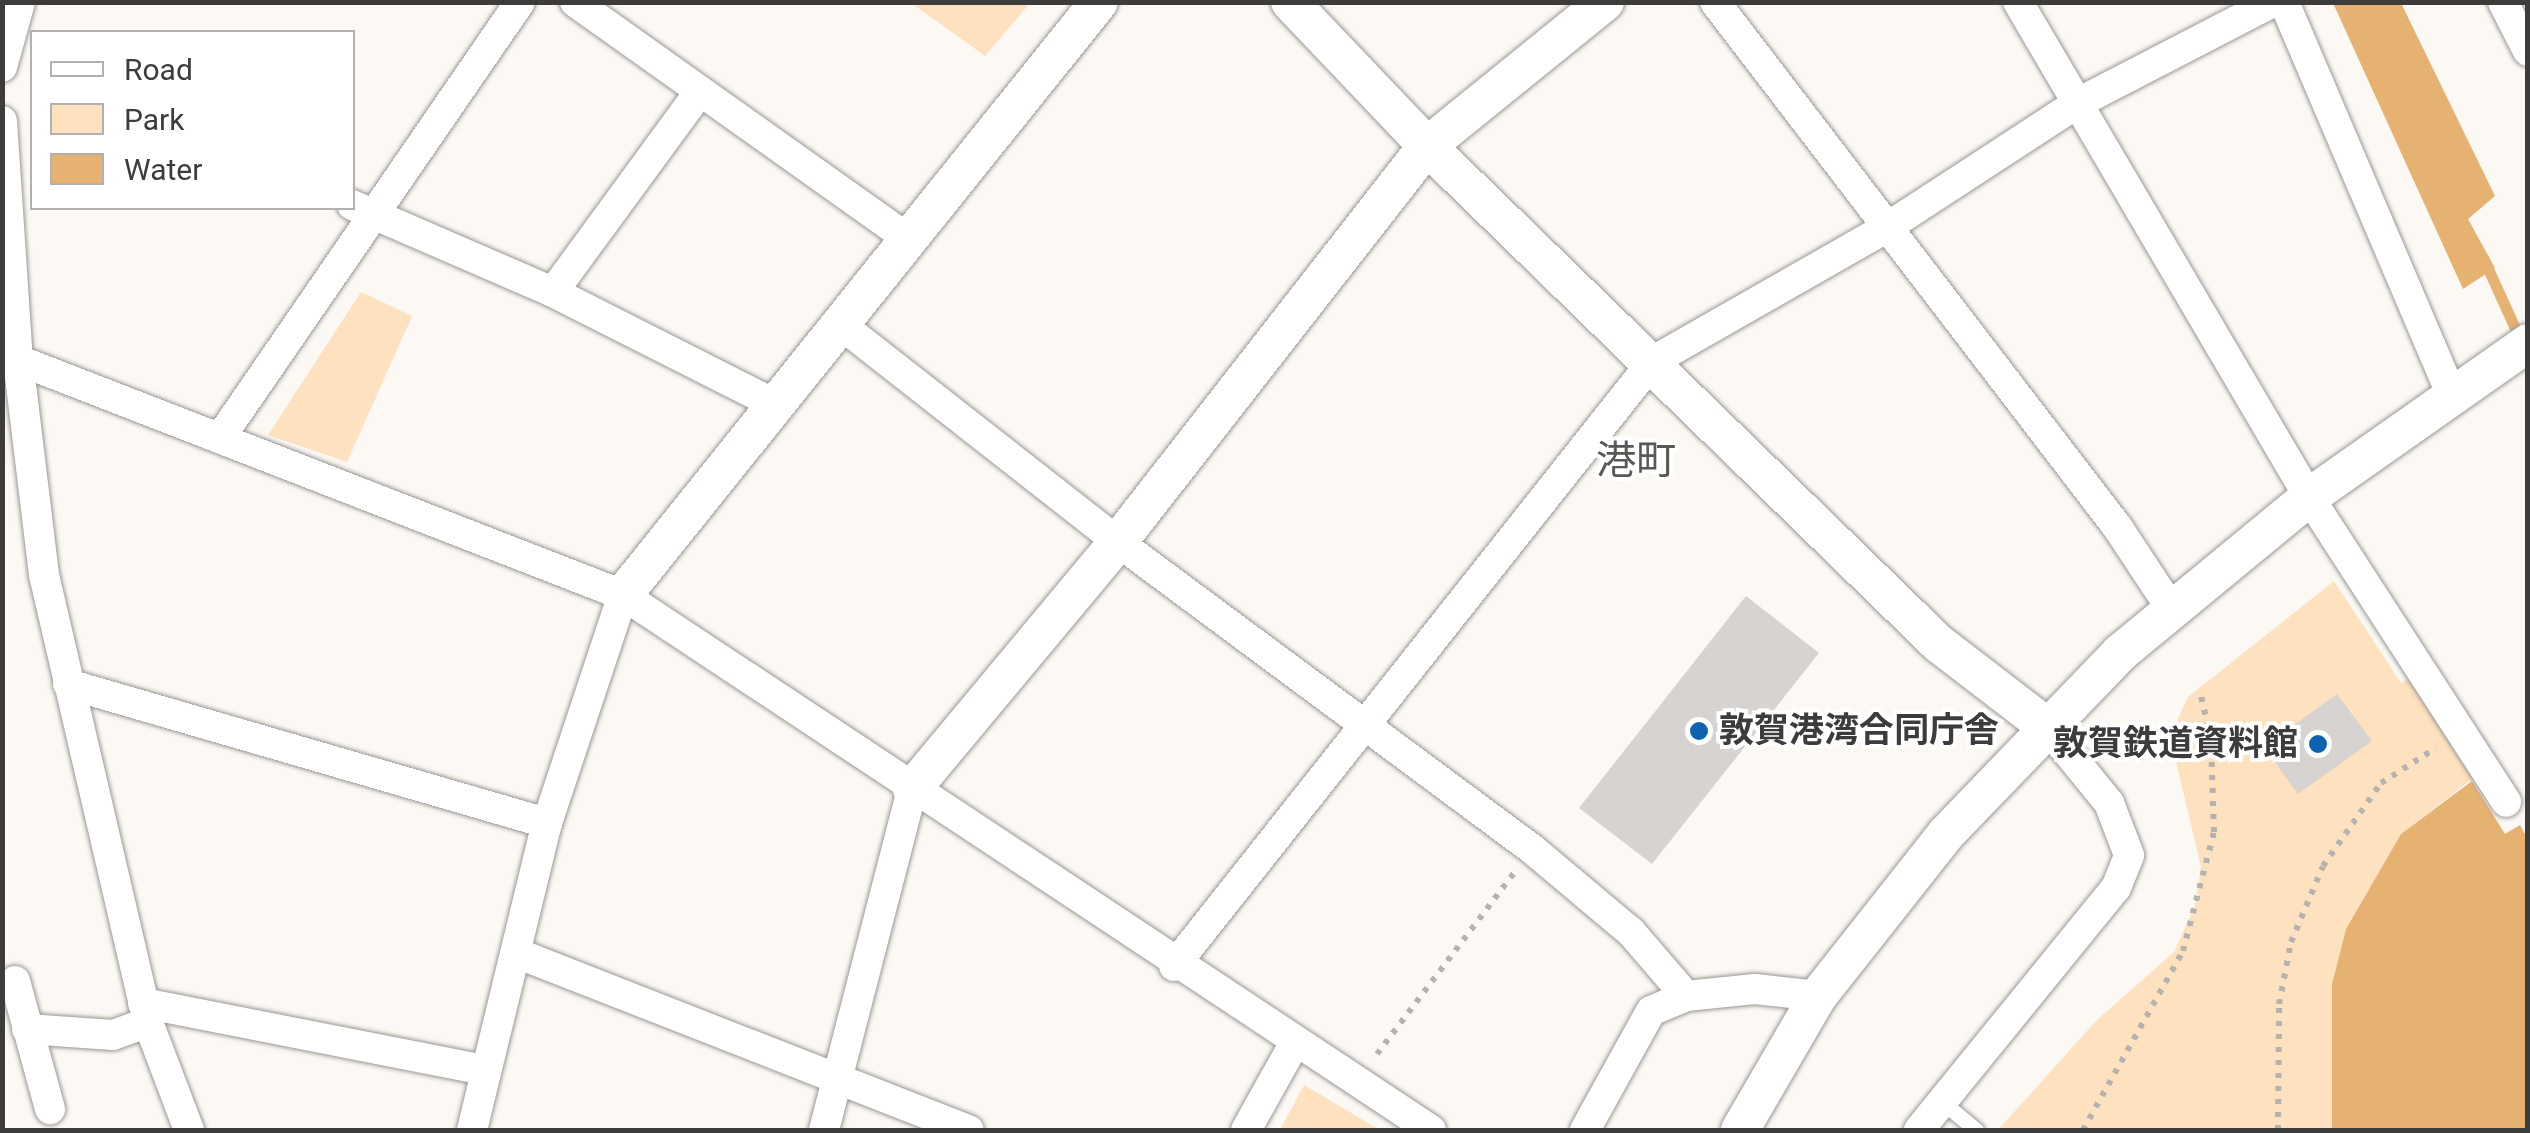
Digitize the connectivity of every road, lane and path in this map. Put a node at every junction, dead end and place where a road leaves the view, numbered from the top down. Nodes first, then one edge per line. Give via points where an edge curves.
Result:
1 (20, 2) edge
2 (520, 2) edge
3 (575, 2) edge
4 (1099, 2) edge
5 (1290, 2) edge
6 (1716, 2) edge
7 (2018, 2) edge
8 (2274, 2) edge
9 (2284, 2) edge
10 (2503, 2) edge
11 (1585, 8) edge
12 (21, 38) edge
13 (2528, 51) edge
14 (2, 67) edge
15 (700, 91) junction
16 (2078, 103) junction
17 (2, 121) edge
18 (1428, 146) junction
19 (364, 210) edge
20 (1886, 228) junction
21 (908, 239) junction
22 (554, 292) junction
23 (840, 324) junction
24 (2528, 343) edge
25 (18, 360) junction
26 (1653, 361) junction
27 (2459, 391) junction
28 (774, 404) junction
29 (220, 438) junction
30 (2309, 497) junction
31 (1118, 542) junction
32 (623, 596) junction
33 (2170, 607) junction
34 (68, 684) junction
35 (2200, 691) dead end
36 (1367, 727) junction
37 (2047, 727) junction
38 (2462, 731) junction
39 (912, 789) junction
40 (2506, 802) dead end
41 (546, 824) junction
42 (1532, 849) junction
43 (519, 954) junction
44 (1174, 966) junction
45 (15, 981) dead end
46 (1686, 996) junction
47 (1818, 996) junction
48 (146, 1012) junction
49 (27, 1029) junction
50 (1294, 1044) junction
51 (486, 1070) junction
52 (838, 1078) junction
53 (1356, 1084) junction
54 (1940, 1100) junction
55 (50, 1109) dead end
56 (188, 1130) edge
57 (472, 1130) edge
58 (824, 1130) edge
59 (968, 1130) edge
60 (1246, 1130) edge
61 (1431, 1130) edge
62 (1585, 1130) edge
63 (1740, 1130) edge
64 (1919, 1130) edge
65 (1976, 1130) edge
66 (2083, 1130) edge
67 (2278, 1130) edge

1 - 12 street
2 - 19 street
3 - 15 street
4 - 21 street
5 - 18 street
6 - 20 street
7 - 16 street
8 - 16 street
9 - 27 street
10 - 13 street
11 - 18 street
12 - 14 street
15 - 21 street
15 - 22 street
16 - 20 street
16 - 30 street
17 - 25 street
18 - 26 street
18 - 31 street
19 - 22 street
19 - 29 street
20 - 26 street
20 - 33 street via 2118,528
21 - 23 street
22 - 28 street
23 - 28 street
23 - 31 street
24 - 27 street
25 - 29 street
25 - 34 street via 44,576
26 - 36 street
26 - 37 street via 1939,644
27 - 30 street
28 - 32 street
29 - 32 street
30 - 33 street
30 - 38 street
31 - 36 street
31 - 39 street
32 - 39 street
32 - 41 street
33 - 37 street
34 - 41 street
34 - 48 street
35 - 66 path via 2211,740 2214,832 2182,951
36 - 42 street
36 - 44 street
37 - 47 street via 1946,834
37 - 54 street via 2110,803 2130,856 2116,888 2076,940
38 - 40 street
38 - 67 path via 2382,783 2323,866 2291,942 2280,1004
39 - 44 street
39 - 52 street
41 - 43 street
42 - 46 street via 1631,932
42 - 53 path
43 - 51 street
43 - 52 street
44 - 50 street
45 - 49 street
46 - 47 street via 1754,989
46 - 62 street via 1641,1020
47 - 63 street
48 - 49 street via 113,1034
48 - 51 street
48 - 56 street
49 - 55 street
50 - 53 street
50 - 60 street
51 - 57 street
52 - 58 street
52 - 59 street
53 - 61 street
54 - 64 street
54 - 65 lane

